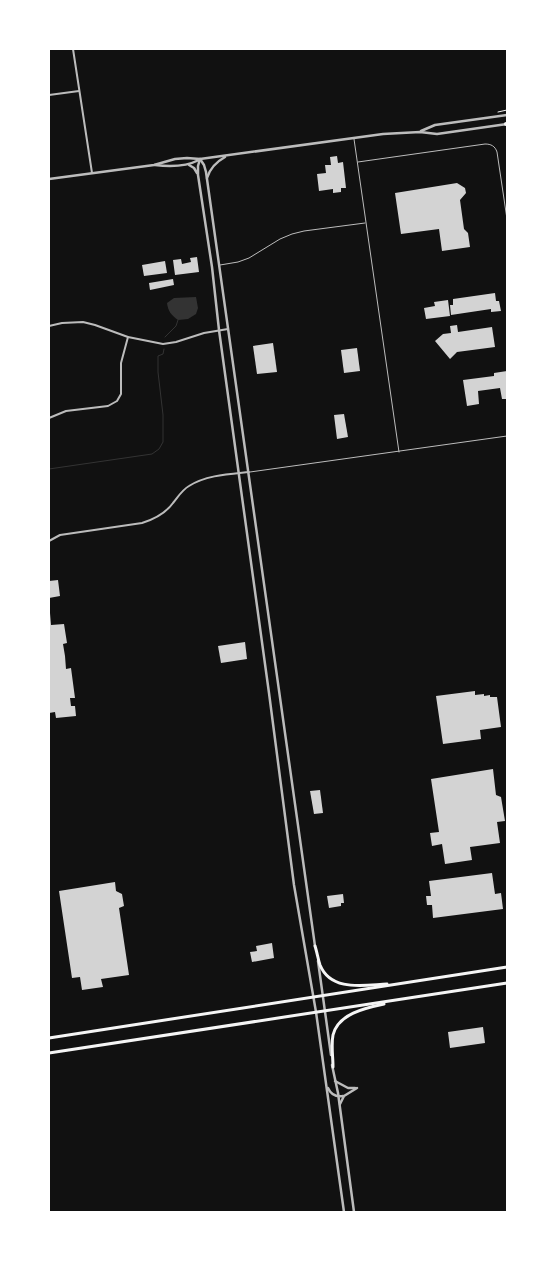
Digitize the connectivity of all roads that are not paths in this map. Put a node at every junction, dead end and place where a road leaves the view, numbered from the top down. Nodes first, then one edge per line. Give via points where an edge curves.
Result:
1 (73, 49) edge
2 (79, 91) junction
3 (49, 95) edge
4 (507, 115) edge
5 (507, 124) edge
6 (420, 132) junction
7 (354, 138) junction
8 (228, 155) junction
9 (200, 159) junction
10 (358, 162) junction
11 (187, 164) junction
12 (154, 165) junction
13 (92, 173) junction
14 (198, 175) junction
15 (49, 180) edge
16 (207, 180) junction
17 (507, 219) edge
18 (366, 222) junction
19 (219, 265) junction
20 (212, 267) junction
21 (49, 326) edge
22 (228, 329) junction
23 (219, 330) junction
24 (128, 337) junction
25 (49, 418) edge
26 (507, 436) edge
27 (399, 452) junction
28 (249, 472) junction
29 (238, 473) junction
30 (49, 541) edge
31 (315, 946) junction
32 (507, 967) edge
33 (405, 983) junction
34 (507, 983) edge
35 (323, 996) junction
36 (314, 997) junction
37 (407, 998) junction
38 (325, 1011) junction
39 (316, 1012) junction
40 (49, 1038) edge
41 (49, 1053) edge
42 (333, 1067) junction
43 (335, 1081) junction
44 (326, 1084) junction
45 (338, 1096) junction
46 (344, 1096) junction
47 (339, 1105) junction
48 (344, 1212) edge
49 (354, 1212) edge

1 - 2 street
2 - 3 street
2 - 13 street
4 - 6 street via 435,125
5 - 6 street via 436,134
6 - 7 street
7 - 8 street
7 - 10 lane
8 - 9 street
8 - 16 street via 211,168
9 - 11 street
9 - 12 street via 181,158
9 - 14 street
9 - 16 street
10 - 17 lane via 485,144 493,146 498,156
10 - 18 lane
11 - 12 street
11 - 14 street
12 - 13 street
13 - 15 street
14 - 20 street
16 - 19 street
18 - 19 lane via 292,234 249,258
18 - 27 lane
19 - 20 street
19 - 22 street
20 - 23 street
21 - 24 street via 82,322
22 - 23 street
22 - 28 street
23 - 24 street via 169,344
23 - 29 street
24 - 25 street via 121,362 121,389 117,401 108,406 66,411
26 - 27 lane
27 - 28 lane
28 - 29 street
28 - 31 street
29 - 30 street via 197,481 154,520 60,535
29 - 36 street via 294,885
31 - 33 main road via 326,974 340,984
31 - 35 street
32 - 33 main road
33 - 35 main road
34 - 37 main road
35 - 36 main road
35 - 38 street
36 - 39 street
36 - 40 main road
37 - 38 main road
37 - 42 main road via 366,1008 341,1021 333,1036
38 - 39 main road
38 - 42 street
39 - 41 main road
39 - 44 street
42 - 43 street
43 - 45 street
43 - 46 street via 348,1088 357,1088
44 - 45 street via 329,1092
44 - 48 street
45 - 46 street
45 - 47 street
46 - 47 street
47 - 49 street

